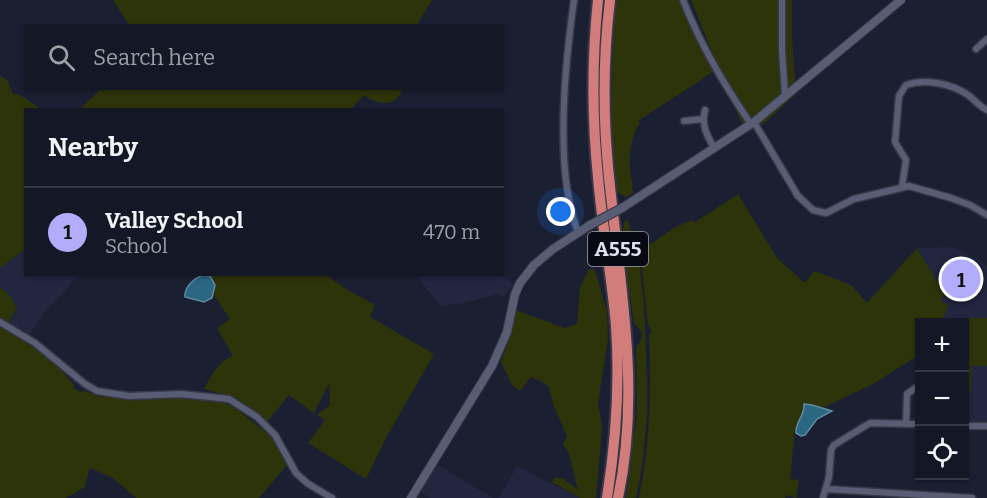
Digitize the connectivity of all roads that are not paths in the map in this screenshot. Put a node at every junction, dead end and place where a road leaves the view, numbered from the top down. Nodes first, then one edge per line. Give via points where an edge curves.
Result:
1 (574, 0) edge
2 (598, 0) edge
3 (610, 0) edge
4 (683, 0) edge
5 (782, 0) edge
6 (901, 0) edge
7 (987, 39) edge
8 (976, 49) dead end
9 (785, 95) junction
10 (705, 110) dead end
11 (987, 110) edge
12 (703, 119) junction
13 (684, 121) dead end
14 (752, 123) junction
15 (714, 148) junction
16 (902, 188) junction
17 (987, 215) edge
18 (578, 232) junction
19 (0, 322) edge
20 (915, 388) edge
21 (906, 424) junction
22 (915, 424) edge
23 (969, 426) edge
24 (987, 426) edge
25 (827, 489) junction
26 (913, 496) edge
27 (332, 498) edge
28 (411, 498) edge
29 (607, 498) edge
30 (618, 498) edge
31 (823, 498) edge
32 (972, 498) edge

1 - 18 street via 564,150 569,201
2 - 29 highway, A555 via 595,149 617,363
3 - 30 highway, A555 via 607,146 629,363 628,431
4 - 14 street via 717,70
5 - 9 street
6 - 9 street
7 - 8 street
9 - 14 street
10 - 12 street
11 - 16 street via 950,87 921,82 906,85 899,96 895,142 906,160
12 - 13 street
12 - 15 street
14 - 15 street
14 - 16 street via 798,196 813,210 826,213 854,200
15 - 18 street, bridge
16 - 17 street via 909,186 939,194
18 - 28 street via 541,259 520,283 507,332 492,366
19 - 27 street via 35,343 97,391 129,396 181,394 229,399 257,417 275,435 296,473
20 - 21 street via 907,394
21 - 22 street
21 - 25 street via 870,423 834,445
23 - 24 street
25 - 26 street
25 - 31 street
26 - 32 street

